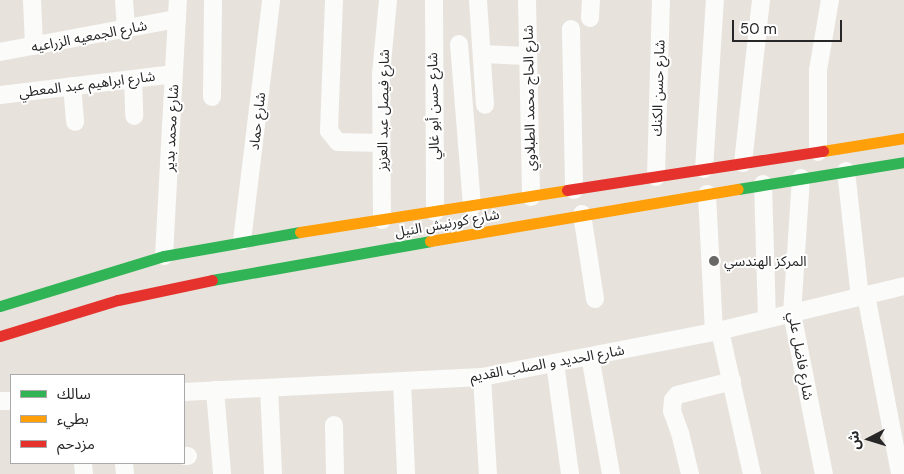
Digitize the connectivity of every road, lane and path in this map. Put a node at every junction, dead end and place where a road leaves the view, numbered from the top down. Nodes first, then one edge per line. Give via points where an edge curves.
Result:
1 (32, 0) edge
2 (124, 0) edge
3 (178, 0) edge
4 (213, 0) edge
5 (271, 0) edge
6 (334, 0) edge
7 (388, 0) edge
8 (434, 0) edge
9 (478, 0) edge
10 (527, 0) edge
11 (591, 0) edge
12 (661, 0) edge
13 (716, 0) edge
14 (761, 0) edge
15 (830, 0) edge
16 (590, 18) dead end
17 (177, 19) junction
18 (126, 29) junction
19 (571, 29) dead end
20 (459, 44) dead end
21 (34, 46) junction
22 (0, 52) edge
23 (482, 54) junction
24 (528, 56) junction
25 (174, 74) junction
26 (133, 79) junction
27 (72, 86) junction
28 (0, 95) edge
29 (212, 97) dead end
30 (484, 105) dead end
31 (134, 116) dead end
32 (75, 122) dead end
33 (904, 138) edge
34 (382, 143) junction
35 (818, 152) junction
36 (904, 162) edge
37 (743, 163) junction
38 (704, 169) junction
39 (846, 171) junction
40 (656, 177) junction
41 (801, 178) junction
42 (763, 184) junction
43 (574, 190) junction
44 (707, 194) junction
45 (531, 197) junction
46 (599, 199) junction
47 (472, 206) junction
48 (434, 212) junction
49 (582, 214) junction
50 (382, 220) junction
51 (242, 241) junction
52 (164, 256) junction
53 (904, 286) edge
54 (863, 296) junction
55 (595, 299) dead end
56 (0, 306) edge
57 (792, 313) junction
58 (766, 319) junction
59 (717, 332) junction
60 (0, 336) edge
61 (590, 356) junction
62 (555, 363) junction
63 (482, 377) junction
64 (402, 381) junction
65 (732, 381) junction
66 (269, 388) junction
67 (215, 390) junction
68 (185, 392) edge
69 (334, 425) dead end
70 (222, 474) edge
71 (273, 474) edge
72 (335, 474) edge
73 (406, 474) edge
74 (488, 474) edge
75 (570, 474) edge
76 (611, 474) edge
77 (690, 474) edge
78 (752, 474) edge
79 (824, 474) edge
80 (900, 474) edge

1 - 21 street
2 - 18 street
3 - 17 street, شارع محمد بدير
4 - 29 street
5 - 51 street, شارع حماد
6 - 34 street via 329,131 334,139 343,143
7 - 34 street, شارع فيصل عبد العزيز via 381,74
8 - 48 street, شارع حسن أبو غالي
9 - 23 street
10 - 24 street, شارع الحاج محمد الطبلاوي
11 - 16 street
12 - 40 street, شارع حسن الكنك
13 - 38 street
14 - 37 street
15 - 35 street via 818,70
17 - 18 street, شارع الجمعيه الزراعيه
17 - 25 street, شارع محمد بدير
18 - 21 street, شارع الجمعيه الزراعيه
19 - 43 street
20 - 47 street
21 - 22 street, شارع الجمعيه الزراعيه
23 - 24 street
23 - 30 street
24 - 45 street, شارع الحاج محمد الطبلاوي
25 - 26 street, شارع ابراهيم عبد المعطي
25 - 52 street, شارع محمد بدير
26 - 27 street, شارع ابراهيم عبد المعطي
26 - 31 street
27 - 28 street, شارع ابراهيم عبد المعطي
27 - 32 street
33 - 35 highway, شارع كورنيش النيل
34 - 50 street, شارع فيصل عبد العزيز
35 - 37 highway, شارع كورنيش النيل
36 - 39 highway, شارع كورنيش النيل
37 - 38 highway, شارع كورنيش النيل
38 - 40 highway, شارع كورنيش النيل
39 - 41 highway, شارع كورنيش النيل
39 - 54 street
40 - 46 highway, شارع كورنيش النيل
41 - 42 highway, شارع كورنيش النيل
41 - 57 street, شارع فاضل علي
42 - 44 highway, شارع كورنيش النيل
42 - 58 street
43 - 45 highway, شارع كورنيش النيل
43 - 46 highway, شارع كورنيش النيل
44 - 46 highway, شارع كورنيش النيل
44 - 59 street
45 - 47 highway, شارع كورنيش النيل
46 - 49 highway, شارع كورنيش النيل
47 - 48 highway, شارع كورنيش النيل
48 - 50 highway, شارع كورنيش النيل
49 - 55 street
49 - 60 highway, شارع كورنيش النيل via 188,284 118,300
50 - 51 highway, شارع كورنيش النيل
51 - 52 highway, شارع كورنيش النيل
52 - 56 highway, شارع كورنيش النيل
53 - 54 street, شارع الحديد و الصلب القديم
54 - 57 street, شارع الحديد و الصلب القديم
54 - 80 street
57 - 58 street, شارع الحديد و الصلب القديم
57 - 79 street, شارع فاضل علي
58 - 59 street, شارع الحديد و الصلب القديم
59 - 61 street, شارع الحديد و الصلب القديم
59 - 65 street
61 - 62 street, شارع الحديد و الصلب القديم
61 - 76 street
62 - 63 street, شارع الحديد و الصلب القديم
62 - 75 street
63 - 64 street, شارع الحديد و الصلب القديم
63 - 74 street
64 - 66 street, شارع الحديد و الصلب القديم
64 - 73 street
65 - 77 street via 677,395 674,400 672,411
65 - 78 street
66 - 67 street, شارع الحديد و الصلب القديم
66 - 71 street
67 - 68 street, شارع الحديد و الصلب القديم
67 - 70 street
69 - 72 street

